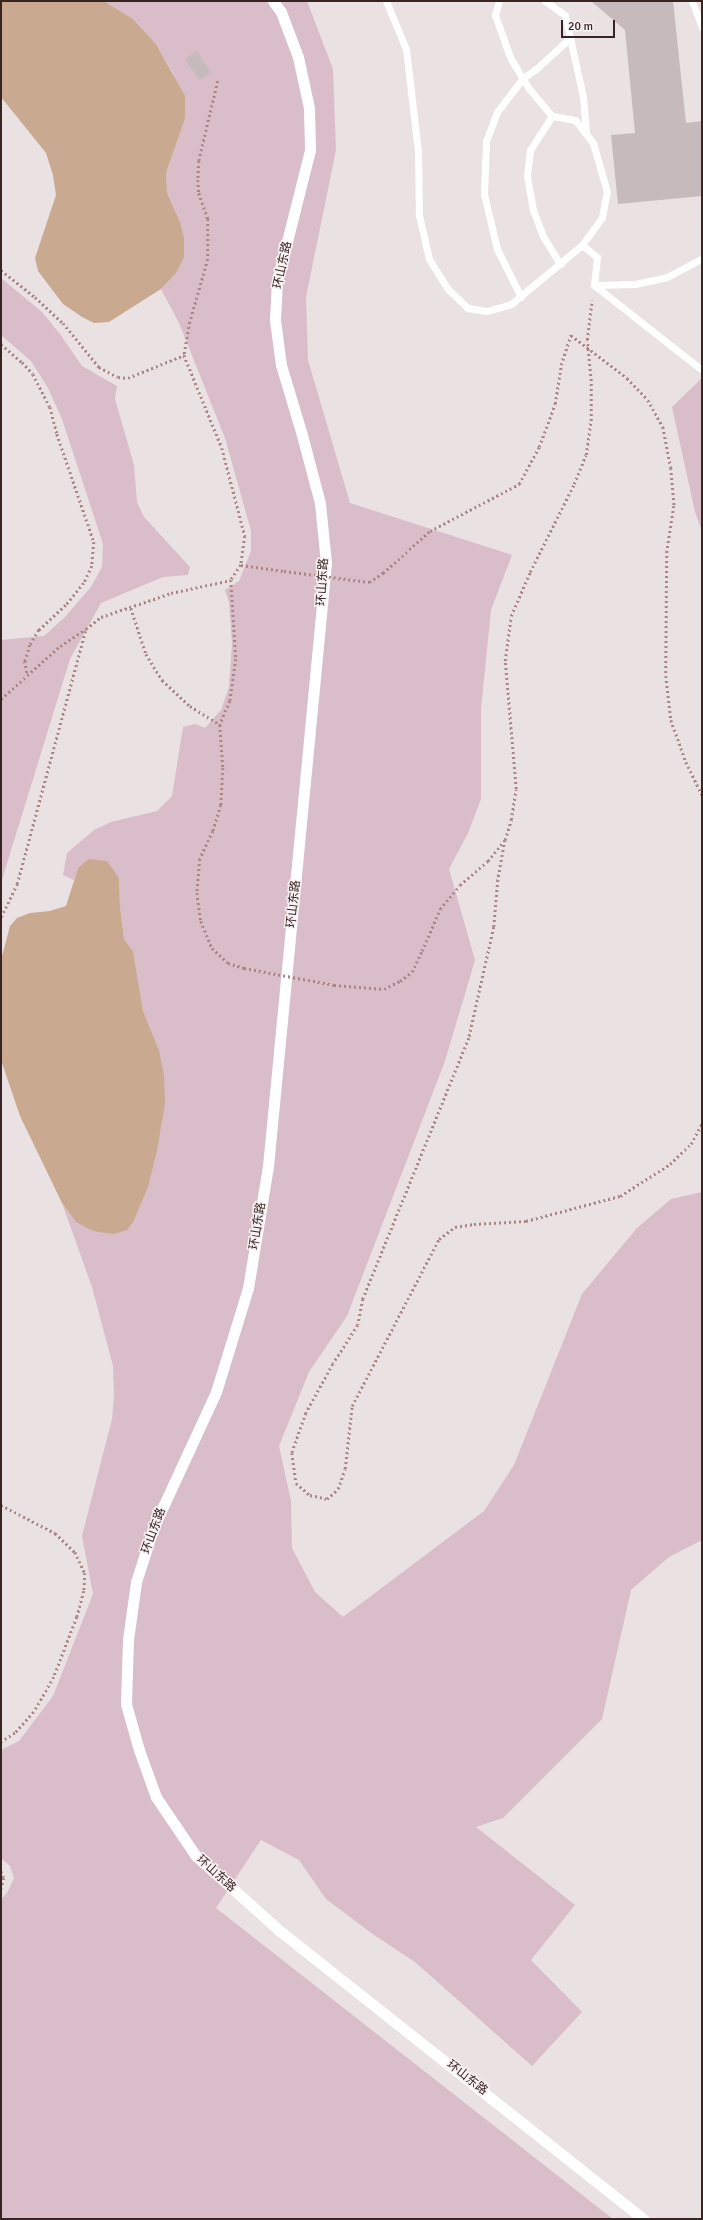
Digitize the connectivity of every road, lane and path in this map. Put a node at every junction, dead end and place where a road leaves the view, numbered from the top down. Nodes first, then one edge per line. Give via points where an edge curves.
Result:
1 (272, 1) edge
2 (386, 1) edge
3 (499, 1) edge
4 (545, 1) edge
5 (692, 1) edge
6 (702, 27) edge
7 (571, 37) junction
8 (523, 78) junction
9 (218, 81) dead end
10 (552, 116) junction
11 (586, 133) junction
12 (582, 245) junction
13 (702, 258) edge
14 (560, 264) junction
15 (1, 270) edge
16 (594, 285) junction
17 (521, 297) junction
18 (1, 344) edge
19 (588, 348) junction
20 (184, 355) junction
21 (702, 370) edge
22 (241, 565) junction
23 (231, 580) junction
24 (132, 608) junction
25 (86, 629) junction
26 (27, 674) junction
27 (1, 699) edge
28 (220, 725) junction
29 (702, 795) edge
30 (505, 840) junction
31 (1, 917) edge
32 (702, 1124) edge
33 (1, 1505) edge
34 (1, 1742) edge
35 (1, 1871) edge
36 (1, 1889) edge
37 (644, 2219) edge

1 - 37 street, 环山东路 via 281,12 298,57 309,108 310,150 277,281 275,320 280,365 320,502 326,563 268,1166 248,1288 216,1392 154,1526 136,1582 128,1640 126,1704 156,1797 196,1856 280,1931
2 - 17 lane via 406,49 418,151 419,215 429,259 447,288 468,308 487,311 511,304
3 - 8 lane via 495,15 510,57
4 - 7 lane via 565,15
5 - 6 lane
7 - 8 lane
7 - 11 lane via 583,97
8 - 10 lane
8 - 17 lane via 497,112 486,141 484,194 497,249
9 - 20 path via 199,161 199,194 208,219 208,259 190,322
10 - 11 lane via 575,120
10 - 14 lane via 530,150 527,176 533,210 544,238
11 - 12 lane via 593,143 607,192 602,217
12 - 14 lane
12 - 16 lane via 597,257
13 - 16 lane via 667,277 635,284
14 - 17 lane
15 - 20 path via 63,323 99,367 118,377 128,378
16 - 19 path
16 - 21 lane
18 - 26 path via 33,374 50,407 94,542 92,566 84,584 39,630 30,645 25,661
19 - 22 path, bridge via 571,335 561,365 556,404 519,484 430,531 383,573 369,582
19 - 29 path via 627,378 648,400 663,427 671,468 674,506 667,558 666,676 671,720 686,762
19 - 30 path via 591,421 586,455 511,616 505,662 516,790
20 - 22 path via 222,448 237,501 245,536
22 - 23 path
23 - 24 path via 171,593
23 - 28 path via 236,659 230,701
24 - 25 path via 101,617
24 - 28 path via 146,654 162,680 190,706
25 - 26 path via 60,646
25 - 31 path via 17,884
26 - 27 path
28 - 30 path, bridge via 223,768 221,805 200,859 197,893 201,921 212,948 228,963 334,985 384,989 412,972 440,908 460,886 488,862
30 - 32 path via 494,927 469,1038 363,1299 358,1325 306,1413 292,1454 296,1483 310,1495 326,1499 338,1489 345,1469 352,1406 439,1239 455,1227 526,1221 620,1196 670,1164 691,1144
33 - 34 path via 55,1533 75,1552 85,1573 84,1591 77,1617 54,1677 34,1712 15,1733
35 - 36 path via 4,1878

